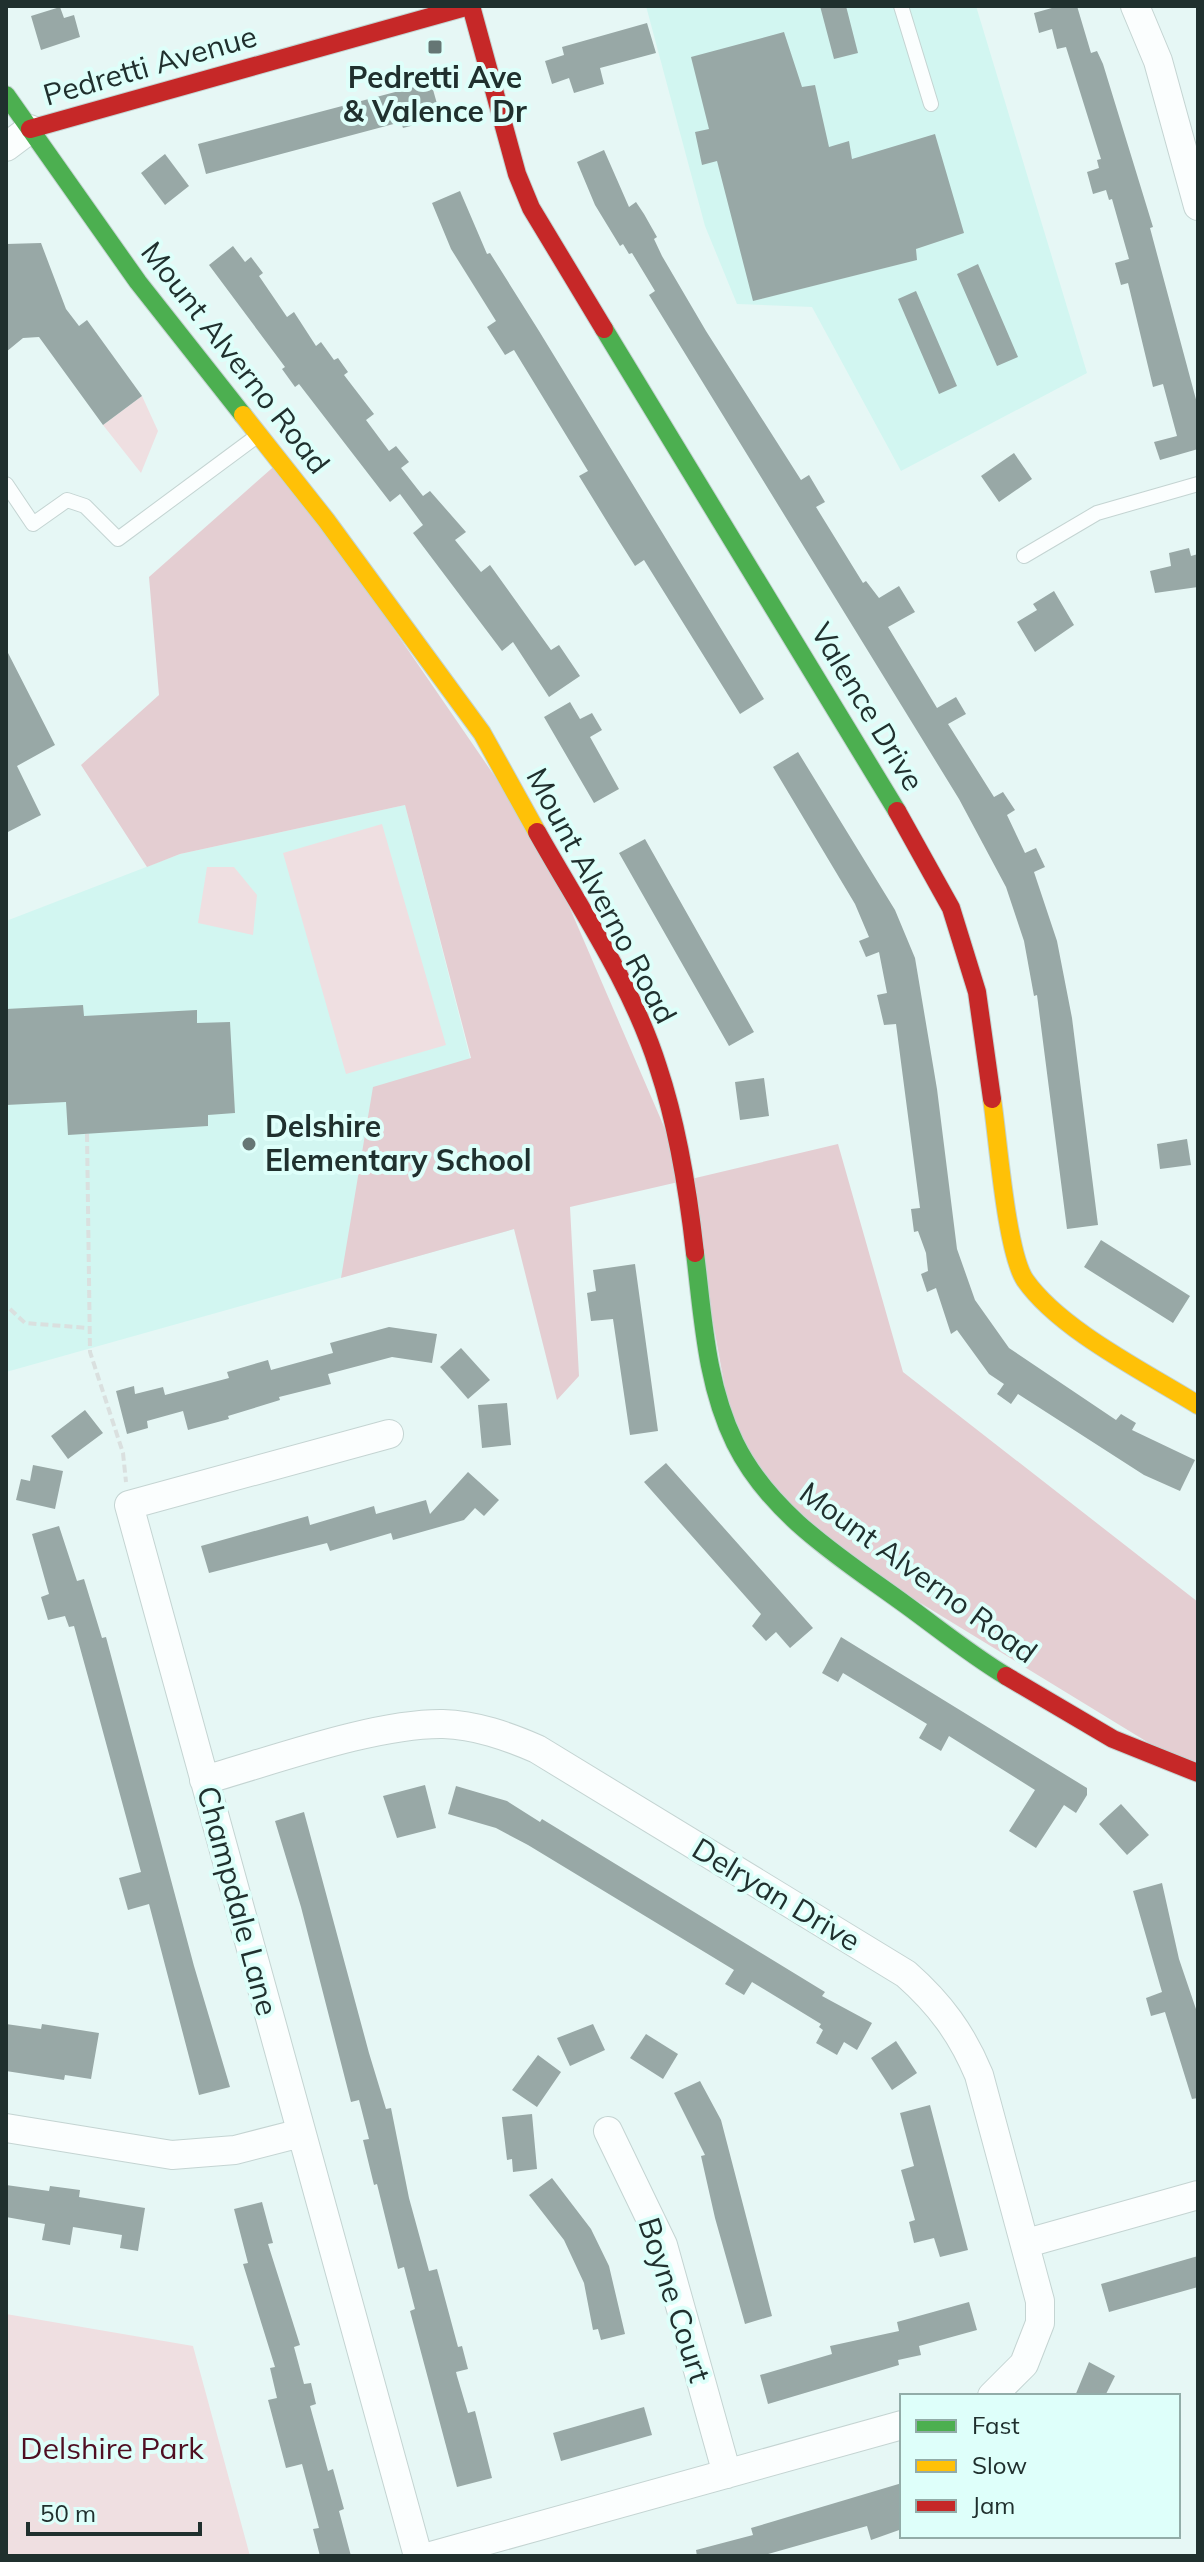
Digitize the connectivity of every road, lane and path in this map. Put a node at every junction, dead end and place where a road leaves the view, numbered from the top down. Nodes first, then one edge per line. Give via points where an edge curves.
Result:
1 (470, 6) edge
2 (901, 6) edge
3 (1135, 6) edge
4 (6, 95) edge
5 (931, 104) dead end
6 (30, 129) junction
7 (6, 147) edge
8 (1198, 206) edge
9 (258, 435) junction
10 (6, 484) edge
11 (1198, 484) edge
12 (1024, 556) dead end
13 (87, 1134) dead end
14 (10, 1309) dead end
15 (90, 1328) junction
16 (1198, 1405) edge
17 (389, 1434) dead end
18 (123, 1453) dead end
19 (1198, 1774) edge
20 (204, 1780) junction
21 (6, 2128) edge
22 (608, 2131) dead end
23 (301, 2133) junction
24 (1198, 2195) edge
25 (1027, 2243) junction
26 (994, 2394) edge
27 (900, 2426) edge
28 (727, 2474) junction
29 (418, 2556) edge
30 (431, 2556) edge

1 - 6 street, Pedretti Avenue
1 - 16 street, Valence Drive via 531,208 926,858 951,908 977,992 1014,1250 1024,1278 1057,1316
2 - 5 lane
3 - 8 street via 1158,61
4 - 6 street, Mount Alverno Road
6 - 7 street
6 - 9 street, Mount Alverno Road via 138,282
9 - 10 lane via 118,539 85,506 67,500 33,524
9 - 19 street, Mount Alverno Road via 409,629 482,733 625,989 658,1065 687,1180 708,1361 719,1403 757,1480 809,1535 993,1668 1113,1739
11 - 12 lane via 1097,513
13 - 15 path
14 - 15 path via 25,1323
15 - 18 path via 90,1352
17 - 20 street, Champdale Lane via 129,1505
20 - 23 street, Champdale Lane
20 - 25 street, Delryan Drive via 413,1725 476,1728 537,1749 906,1974 930,1995 967,2046 979,2075
21 - 23 street via 172,2155 235,2150
22 - 28 street, Boyne Court via 663,2245
23 - 29 street, Champdale Lane
24 - 25 street
25 - 26 street, Delryan Drive via 1037,2279 1040,2323 1024,2364
27 - 28 street
28 - 30 street

